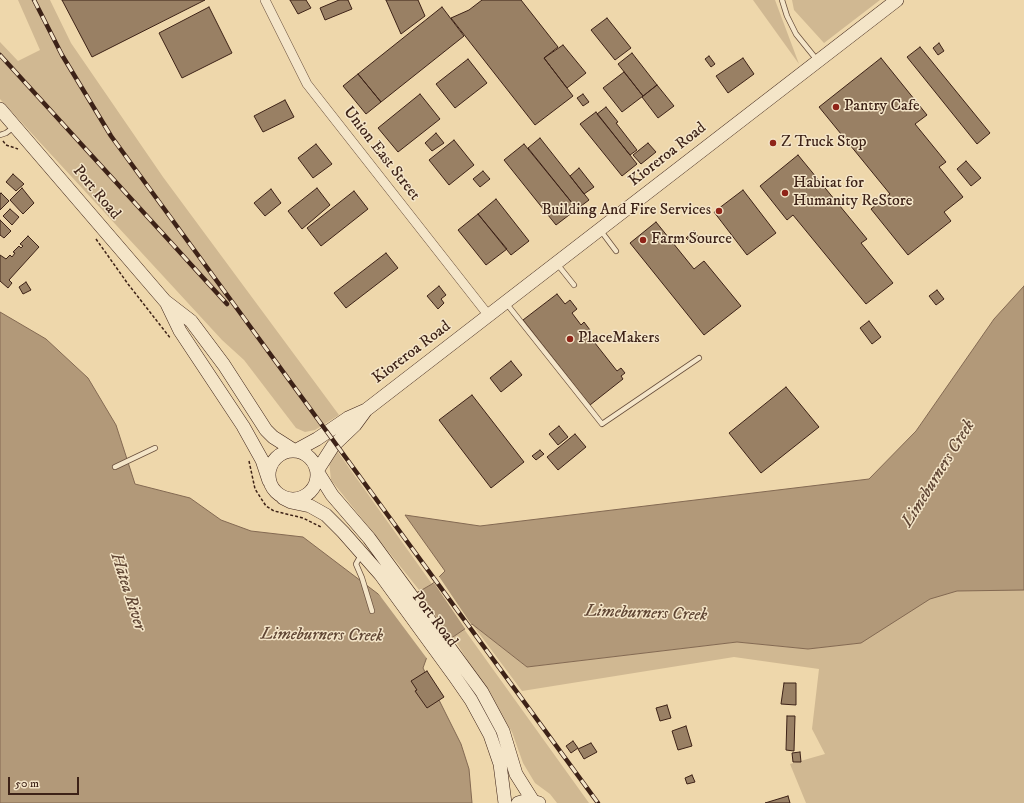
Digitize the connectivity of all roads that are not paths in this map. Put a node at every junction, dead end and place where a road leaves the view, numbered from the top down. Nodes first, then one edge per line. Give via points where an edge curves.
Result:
1 (265, 0) edge
2 (782, 0) edge
3 (897, 0) edge
4 (817, 60) junction
5 (0, 108) edge
6 (16, 125) junction
7 (0, 134) edge
8 (600, 229) junction
9 (616, 251) dead end
10 (557, 263) junction
11 (574, 285) dead end
12 (165, 300) junction
13 (506, 303) junction
14 (489, 316) junction
15 (699, 358) dead end
16 (366, 410) junction
17 (155, 448) dead end
18 (295, 451) junction
19 (115, 467) dead end
20 (317, 471) junction
21 (269, 481) junction
22 (283, 498) junction
23 (362, 553) junction
24 (372, 611) dead end
25 (536, 802) edge
26 (505, 803) edge
27 (518, 803) edge

1 - 14 street, Union East Street via 307,84
2 - 4 lane via 796,34
3 - 4 main road, Kioreroa Road
4 - 8 main road, Kioreroa Road
5 - 6 main road, Port Road
6 - 7 lane via 6,133
6 - 12 main road, Port Road
8 - 9 lane
8 - 10 main road, Kioreroa Road
10 - 11 lane
10 - 13 main road, Kioreroa Road
12 - 18 main road, Port Road via 192,321 266,430
12 - 21 main road, Port Road via 180,331 243,426 262,460
13 - 14 main road, Kioreroa Road
13 - 15 lane via 602,424
14 - 16 main road, Kioreroa Road
16 - 18 main road, Kioreroa Road via 348,418
16 - 20 main road, Kioreroa Road via 355,425 333,446
17 - 19 lane
18 - 20 main road, Port Road via 309,457
18 - 21 main road via 287,451 274,459 270,466
20 - 22 main road via 315,486 305,497
20 - 25 main road, Port Road via 332,495 391,566 482,692 503,731 516,774
21 - 22 main road, Port Road via 272,488
22 - 23 main road, Port Road via 310,506 326,515
23 - 24 lane via 356,564
23 - 26 main road, Port Road via 471,700 490,735 500,764
25 - 27 main road

